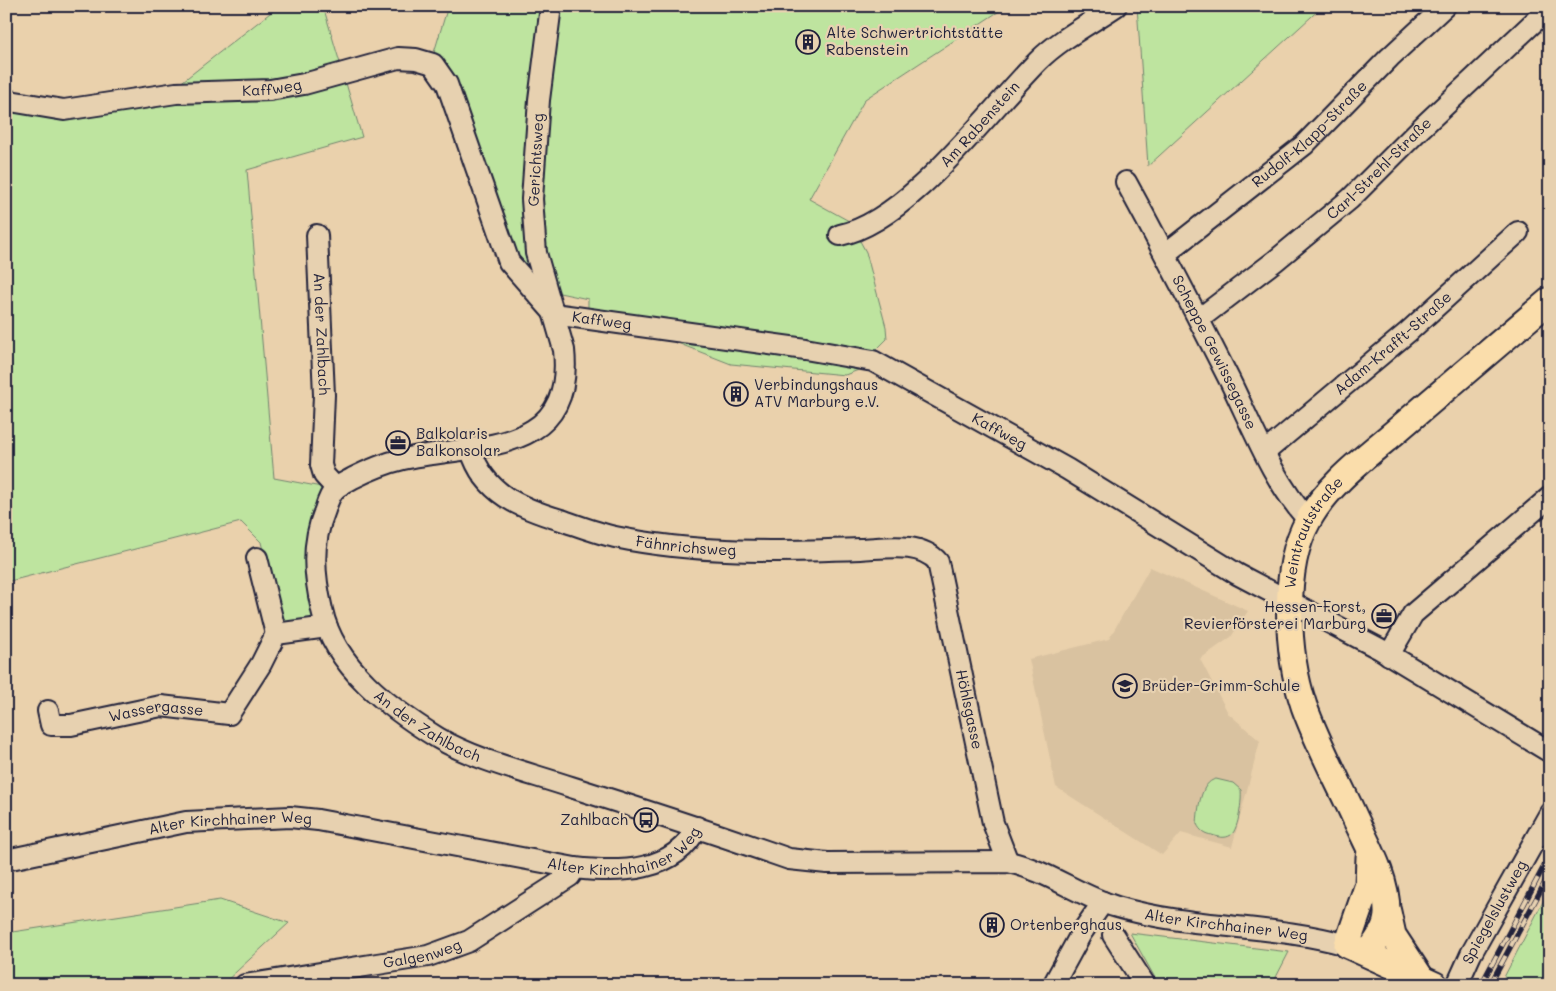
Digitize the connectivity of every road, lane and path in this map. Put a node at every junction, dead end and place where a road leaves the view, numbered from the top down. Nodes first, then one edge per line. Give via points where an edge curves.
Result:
1 (550, 6) edge
2 (1116, 6) edge
3 (1445, 6) edge
4 (1550, 7) edge
5 (10, 102) dead end
6 (1126, 182) dead end
7 (1518, 232) dead end
8 (316, 235) dead end
9 (840, 235) dead end
10 (1165, 254) junction
11 (1550, 300) edge
12 (553, 312) junction
13 (1198, 318) junction
14 (471, 450) junction
15 (1264, 452) junction
16 (336, 488) junction
17 (1550, 497) edge
18 (1308, 520) junction
19 (933, 556) joint
20 (257, 558) dead end
21 (1290, 604) junction
22 (327, 627) junction
23 (276, 634) junction
24 (1389, 655) junction
25 (48, 711) dead end
26 (1550, 752) edge
27 (1550, 813) edge
28 (697, 827) junction
29 (1370, 849) junction
30 (6, 860) edge
31 (1008, 862) junction
32 (575, 868) junction
33 (1103, 902) junction
34 (1388, 912) junction
35 (1113, 934) dead end
36 (1357, 949) junction
37 (1427, 981) edge
38 (245, 985) edge
39 (1053, 985) edge
40 (1145, 985) edge
41 (1456, 985) edge

1 - 12 street, Gerichtsweg via 532,199 536,253
2 - 9 street, Am Rabenstein via 1038,62 961,146 889,213 852,233
3 - 10 street, Rudolf-Klapp-Straße via 1304,145
4 - 13 street, Carl-Strehl-Straße via 1350,199 1275,261
5 - 12 street, Kaffweg via 64,110 176,93 270,90 398,58 425,60 433,64 447,84 509,262
6 - 10 street, Scheppe Gewissegasse
7 - 15 street, Adam-Krafft-Straße via 1408,332
8 - 16 street, An der Zahlbach via 324,395 321,465 324,475
10 - 13 street, Scheppe Gewissegasse
11 - 18 main road, Weintrautstraße via 1355,467 1329,492
12 - 14 street via 566,365 557,405 545,421 526,434
12 - 21 street, Kaffweg via 873,361 1066,469
13 - 15 street, Scheppe Gewissegasse
14 - 16 street via 402,459 361,474
14 - 19 street, Fähnrichsweg via 489,485 512,502 614,537 687,548 795,551 893,547 916,549
15 - 18 street, Scheppe Gewissegasse via 1292,501
16 - 22 street, An der Zahlbach via 319,524 314,558
17 - 24 street via 1413,614
18 - 21 main road, Weintrautstraße via 1295,559
19 - 31 street, Höhlsgasse via 938,562 994,823
20 - 23 street
21 - 24 street, Kaffweg
21 - 29 main road, Weintrautstraße via 1295,665 1304,706 1324,756
22 - 23 street
22 - 28 street, An der Zahlbach via 344,656 368,686 439,739 491,761
23 - 25 street, Wassergasse via 229,714 161,706 71,726 51,725
24 - 26 street, Kaffweg
27 - 41 street, Spiegelslustweg
28 - 31 street, Alter Kirchhainer Weg via 789,858 827,863
28 - 32 street, Alter Kirchhainer Weg via 687,845 654,865 593,870
29 - 34 main road, Weintrautstraße
29 - 36 main road, Weintrautstraße via 1368,884
30 - 32 street, Alter Kirchhainer Weg via 186,822 290,817
31 - 33 street, Alter Kirchhainer Weg via 1037,870
32 - 38 street, Galgenweg via 570,876 469,941 428,956
33 - 36 street, Alter Kirchhainer Weg via 1172,919 1307,935
33 - 39 street via 1082,932
34 - 36 main road via 1383,930
34 - 37 main road, Weintrautstraße via 1393,935
35 - 40 street
36 - 37 main road

